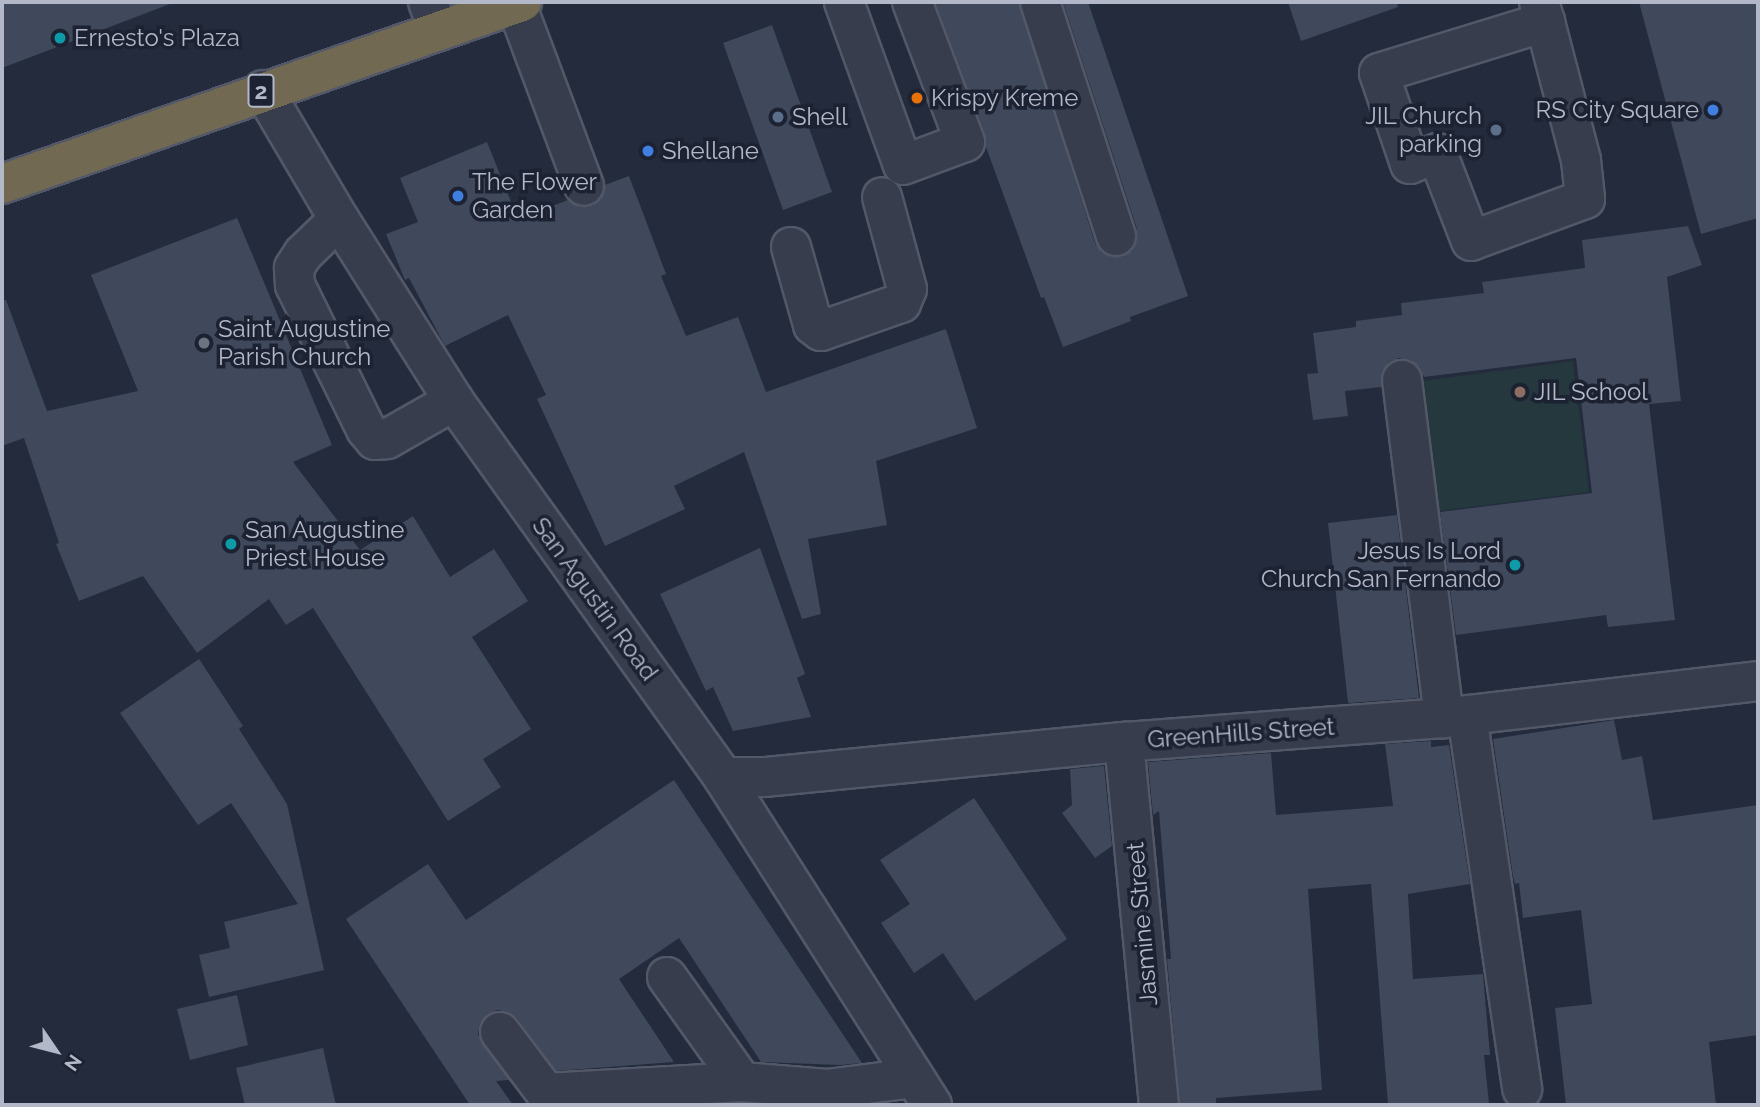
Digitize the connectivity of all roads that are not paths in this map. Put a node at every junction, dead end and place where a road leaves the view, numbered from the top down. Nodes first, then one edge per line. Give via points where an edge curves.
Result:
1 (844, 2) edge
2 (912, 2) edge
3 (1040, 2) edge
4 (519, 3) edge
5 (1542, 12) edge
6 (433, 16) edge
7 (263, 90) junction
8 (2, 184) edge
9 (584, 186) dead end
10 (882, 197) dead end
11 (339, 219) junction
12 (1116, 236) dead end
13 (791, 247) dead end
14 (1402, 380) dead end
15 (454, 401) junction
16 (1758, 681) edge
17 (1456, 717) junction
18 (1124, 742) junction
19 (723, 777) junction
20 (667, 977) dead end
21 (500, 1032) dead end
22 (742, 1082) junction
23 (1522, 1089) dead end
24 (923, 1092) edge
25 (1159, 1105) edge

1 - 2 street via 903,165 965,142
3 - 12 street
4 - 6 highway, 2
4 - 9 street
5 - 5 street via 1581,160 1585,199 1471,241 1437,153 1410,164 1379,73
6 - 7 highway, 2
7 - 8 highway, 2
7 - 11 street, San Agustin Road
10 - 13 street via 907,289 901,303 821,331 813,325
11 - 15 street, San Agustin Road
11 - 15 street via 303,254 294,268 295,285 366,429 375,440 387,439
14 - 17 street
15 - 19 street, San Agustin Road
16 - 17 street, GreenHills Street
17 - 18 street, GreenHills Street
17 - 23 street
18 - 19 street, GreenHills Street
18 - 25 street, Jasmine Street
19 - 24 street, San Agustin Road
20 - 22 street
21 - 22 street via 545,1093
22 - 24 street

